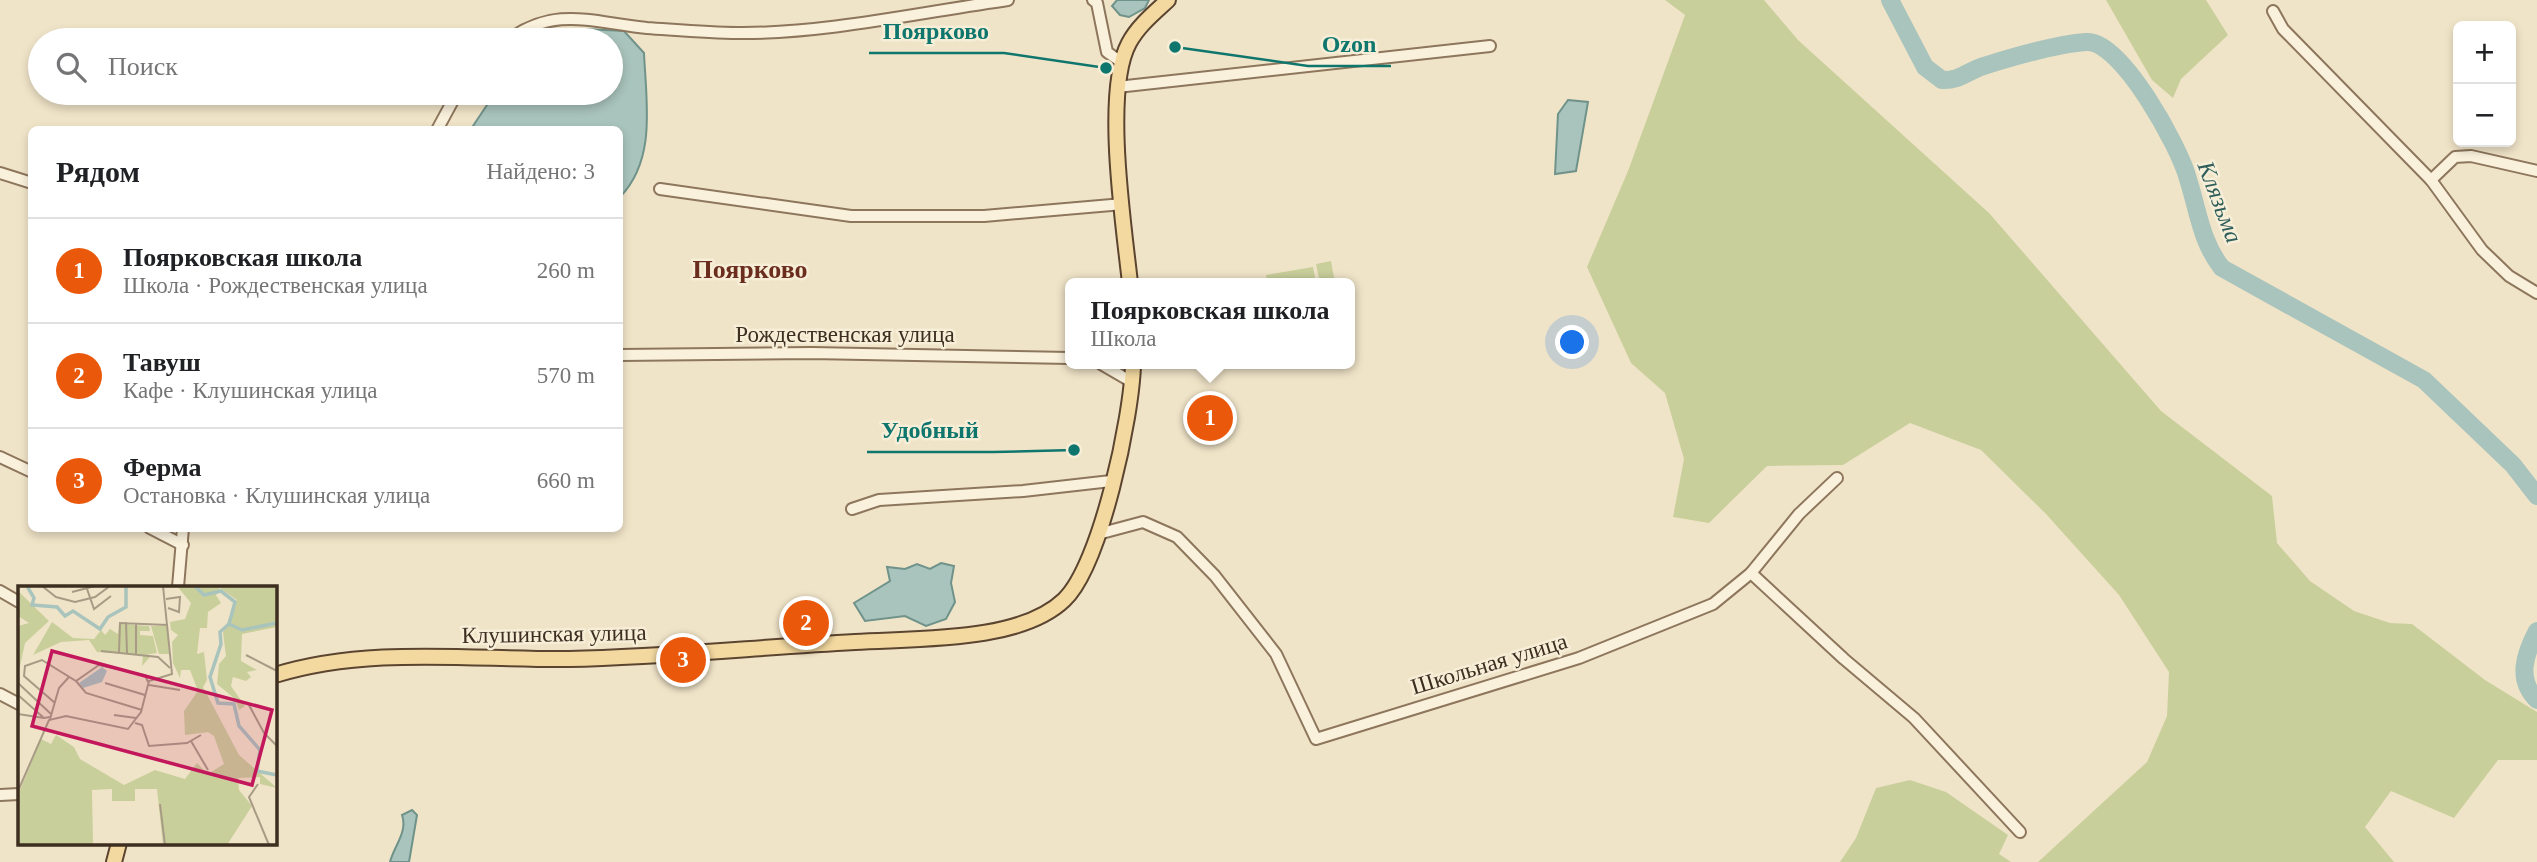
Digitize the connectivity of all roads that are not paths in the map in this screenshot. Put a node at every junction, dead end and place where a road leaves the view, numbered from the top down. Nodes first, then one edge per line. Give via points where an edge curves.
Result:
1 (1008, 0) edge
2 (1093, 0) edge
3 (1168, 0) edge
4 (2273, 11) dead end
5 (530, 28) edge
6 (1490, 46) dead end
7 (1121, 62) junction
8 (1117, 87) junction
9 (451, 105) edge
10 (439, 126) edge
11 (2537, 171) edge
12 (0, 173) edge
13 (2431, 180) junction
14 (28, 182) edge
15 (660, 189) dead end
16 (1123, 204) junction
17 (1129, 278) edge
18 (2537, 293) edge
19 (623, 355) edge
20 (1065, 358) edge
21 (1110, 369) edge
22 (1133, 369) edge
23 (1132, 382) junction
24 (0, 457) edge
25 (28, 470) edge
26 (1837, 478) dead end
27 (1111, 481) junction
28 (852, 509) dead end
29 (157, 532) edge
30 (183, 532) edge
31 (1098, 534) junction
32 (183, 545) junction
33 (1751, 573) junction
34 (178, 586) edge
35 (0, 591) edge
36 (18, 600) edge
37 (276, 675) edge
38 (0, 694) edge
39 (18, 703) edge
40 (18, 794) edge
41 (0, 795) edge
42 (2020, 832) dead end
43 (119, 844) edge
44 (114, 862) edge

1 - 5 street via 791,30 738,33 566,18 544,20
2 - 7 street via 1107,51
3 - 7 main road via 1140,27
4 - 13 street via 2283,29
6 - 8 street
7 - 8 main road
8 - 16 main road
9 - 10 street
11 - 13 street via 2471,156 2455,157
12 - 14 street
13 - 18 street via 2482,250 2509,276
15 - 16 street via 851,216 984,216
16 - 17 main road
19 - 20 street, Рождественская улица
21 - 23 street
22 - 23 main road
23 - 27 main road
24 - 25 street
26 - 33 street, Школьная улица via 1799,514
27 - 28 street via 879,499
27 - 31 main road
29 - 32 street
30 - 32 street
31 - 33 street, Школьная улица via 1143,522 1177,537 1215,576 1276,654 1316,739 1580,658 1713,604
31 - 37 main road, Клушинская улица via 1084,574 1064,599 1042,615 986,631 572,659 370,658 299,667
32 - 34 street
33 - 42 street via 1914,718
35 - 36 street
38 - 39 street
40 - 41 street
43 - 44 main road

